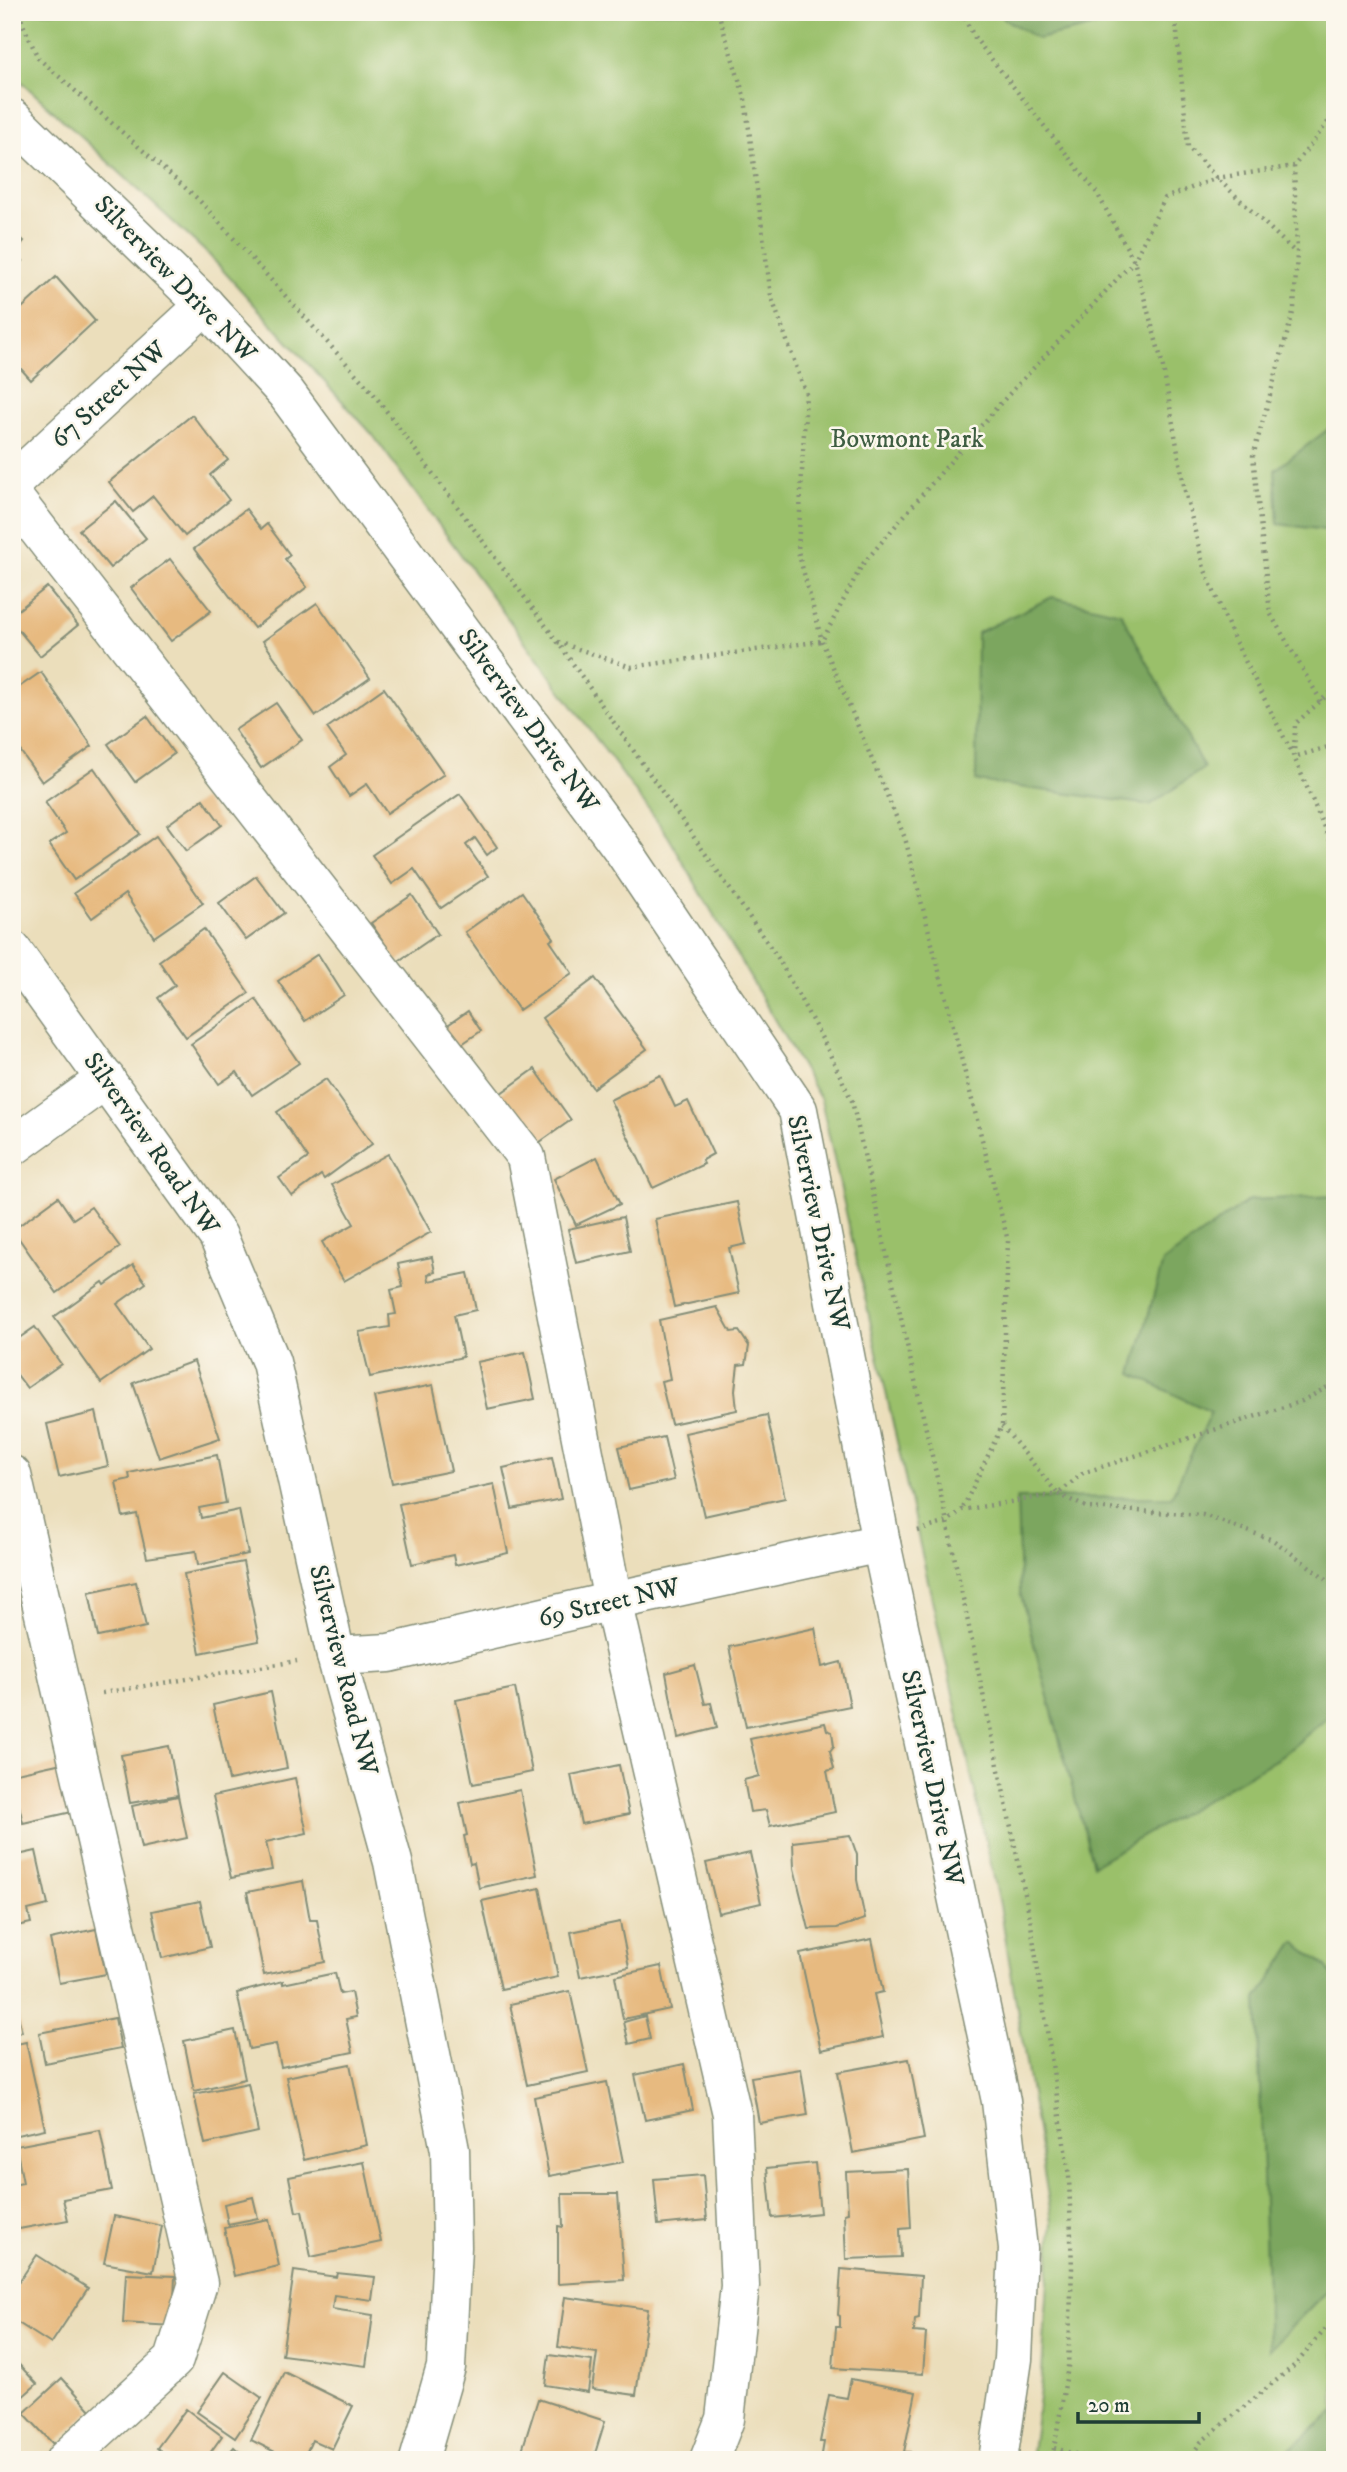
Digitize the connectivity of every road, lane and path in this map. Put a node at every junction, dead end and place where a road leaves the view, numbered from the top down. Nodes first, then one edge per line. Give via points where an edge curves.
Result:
1 (718, 12) edge
2 (961, 12) edge
3 (1175, 12) edge
4 (1335, 113) edge
5 (12, 118) edge
6 (1294, 166) junction
7 (1217, 178) junction
8 (1297, 253) junction
9 (1134, 261) junction
10 (205, 306) junction
11 (12, 483) edge
12 (12, 496) edge
13 (557, 641) dead end
14 (822, 641) junction
15 (1335, 688) edge
16 (1321, 701) junction
17 (1335, 746) edge
18 (1294, 757) junction
19 (1335, 853) edge
20 (12, 950) edge
21 (106, 1079) junction
22 (12, 1147) edge
23 (1335, 1383) edge
24 (1002, 1426) junction
25 (12, 1475) edge
26 (1058, 1493) junction
27 (962, 1510) junction
28 (947, 1522) junction
29 (881, 1543) junction
30 (1335, 1585) edge
31 (612, 1601) junction
32 (336, 1656) junction
33 (64, 1699) junction
34 (12, 1713) edge
35 (1335, 2318) edge
36 (1054, 2448) junction
37 (65, 2460) edge
38 (419, 2460) edge
39 (709, 2460) edge
40 (998, 2460) edge
41 (1052, 2460) edge
42 (1096, 2460) edge
43 (1188, 2460) edge

1 - 14 path via 745,99 771,296 806,394 798,551
2 - 9 path via 975,38 1097,194
3 - 7 path via 1188,147
4 - 6 path
5 - 10 street, Silverview Drive NW
6 - 7 path
6 - 8 path
7 - 8 path
7 - 9 path via 1165,198
8 - 16 path via 1294,309 1253,456 1270,613
9 - 14 path via 998,406 862,565
9 - 18 path via 1162,362 1204,568
10 - 11 street, 67 Street NW
10 - 29 street, Silverview Drive NW via 286,393 416,568 623,850 798,1110
12 - 31 street via 526,1157
13 - 14 path via 631,667
14 - 24 path via 905,838 1008,1241
15 - 16 path
16 - 18 path via 1295,724
17 - 18 path
18 - 19 path
20 - 21 street, Silverview Road NW
21 - 22 street
21 - 32 street, Silverview Road NW via 218,1236 271,1362
23 - 26 path via 1302,1401 1083,1473
24 - 26 path
24 - 27 path
25 - 33 street
26 - 27 path
26 - 30 path via 1088,1508 1203,1515 1273,1539
27 - 28 path
28 - 29 path
28 - 36 path via 1030,1918 1069,2176 1068,2367
29 - 31 street, 69 Street NW
29 - 40 street, Silverview Drive NW via 1001,2101 1017,2249 1013,2359
31 - 32 street, 69 Street NW via 389,1653
31 - 39 street via 732,2114 740,2286 724,2419
32 - 33 path
32 - 38 street, Silverview Road NW via 393,1862 450,2150 452,2246 446,2367
33 - 34 path
33 - 37 street via 198,2283 173,2360
35 - 43 path via 1295,2365 1201,2442
36 - 41 path
36 - 42 path

